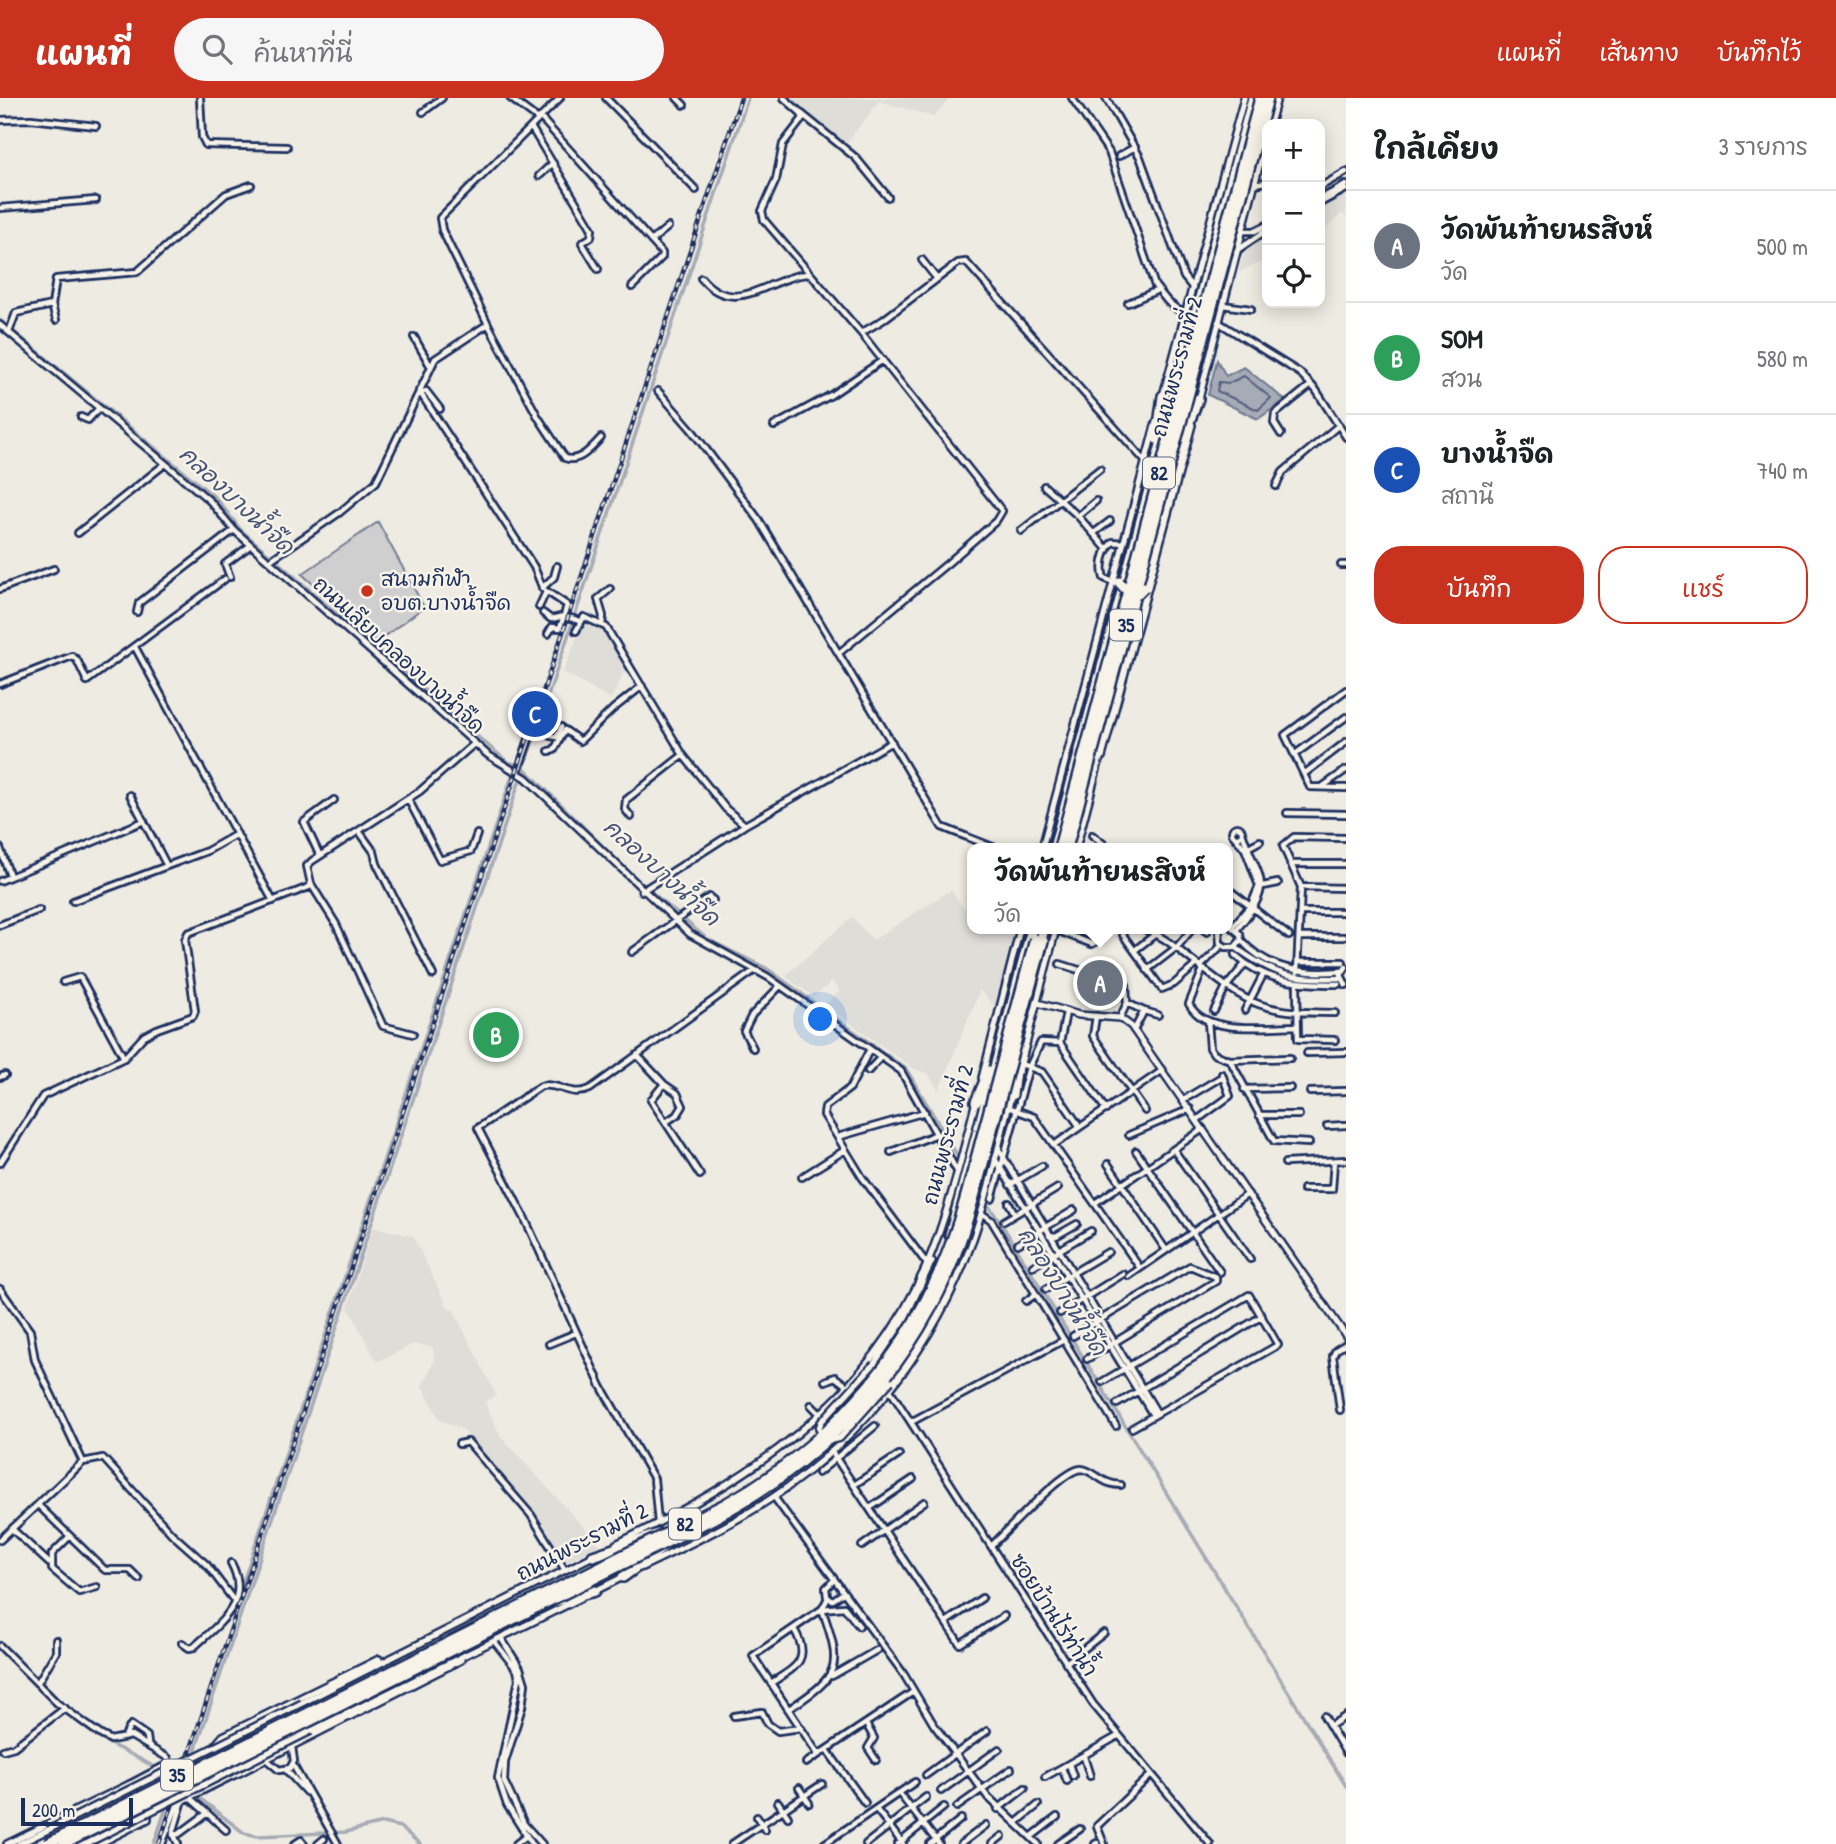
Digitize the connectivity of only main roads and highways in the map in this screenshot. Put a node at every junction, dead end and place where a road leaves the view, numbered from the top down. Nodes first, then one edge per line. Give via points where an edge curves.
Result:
1 (1244, 98) edge
2 (1253, 98) edge
3 (1260, 98) edge
4 (1268, 98) edge
5 (1277, 98) edge
6 (1271, 119) edge
7 (1262, 154) edge
8 (1163, 396) junction
9 (1173, 399) junction
10 (1198, 400) junction
11 (1185, 403) junction
12 (1159, 432) junction
13 (1183, 438) junction
14 (1116, 582) junction
15 (1144, 587) junction
16 (1043, 843) edge
17 (1049, 843) edge
18 (1057, 843) edge
19 (1057, 843) edge
20 (1068, 843) edge
21 (1068, 843) edge
22 (1077, 843) edge
23 (1077, 843) edge
24 (1019, 934) edge
25 (1036, 934) edge
26 (1036, 934) edge
27 (1036, 934) edge
28 (1048, 934) edge
29 (1049, 934) edge
30 (1038, 1003) junction
31 (1009, 1015) junction
32 (1021, 1015) junction
33 (1012, 1095) junction
34 (976, 1102) junction
35 (961, 1168) junction
36 (940, 1228) junction
37 (972, 1241) junction
38 (1346, 1336) edge
39 (661, 1528) junction
40 (669, 1543) junction
41 (593, 1556) joint
42 (624, 1577) junction
43 (596, 1591) junction
44 (548, 1603) junction
45 (413, 1646) junction
46 (479, 1648) junction
47 (303, 1707) junction
48 (48, 1838) edge
49 (7, 1844) edge
50 (19, 1844) edge
51 (40, 1844) edge
52 (66, 1844) edge
53 (86, 1844) edge
54 (99, 1844) edge

1 - 8 main road, ถนนพระรามที่ 2 / 35
2 - 9 highway, ถนนพระรามที่ 2 / 35
3 - 19 highway, 82, bridge
4 - 11 highway, ถนนพระรามที่ 2 / 35
4 - 20 highway, 82, bridge
5 - 6 main road
7 - 10 main road, ถนนพระรามที่ 2 / 35
8 - 12 highway
8 - 14 main road, ถนนพระรามที่ 2 / 35
9 - 12 highway
9 - 18 highway, ถนนพระรามที่ 2 / 35
10 - 13 highway
10 - 22 main road, ถนนพระรามที่ 2 / 35
11 - 13 highway
11 - 21 highway, ถนนพระรามที่ 2 / 35
12 - 14 highway
13 - 15 highway
14 - 15 highway, bridge via 1129,593
14 - 16 main road, ถนนพระรามที่ 2 / 35
14 - 17 highway
15 - 23 highway
24 - 34 main road, ถนนพระรามที่ 2 / 35
25 - 31 highway, ถนนพระรามที่ 2 / 35
26 - 48 highway, 82, bridge via 960,1216 940,1272 893,1355 825,1433 773,1475 725,1504
27 - 52 highway, 82, bridge via 968,1217 946,1277 895,1366 829,1439 772,1484 722,1514
28 - 32 highway, ถนนพระรามที่ 2 / 35
29 - 30 main road, 35
30 - 33 main road, 35
30 - 38 main road via 1066,1012 1119,1018 1134,1030
31 - 34 highway
31 - 35 highway, ถนนพระรามที่ 2 / 35
32 - 33 highway via 1023,1030
32 - 40 highway, ถนนพระรามที่ 2 / 35, bridge via 974,1193 940,1292 909,1346 872,1396 829,1441 780,1480
33 - 37 main road, 35
34 - 35 main road, ถนนพระรามที่ 2 / 35
35 - 36 main road, ถนนพระรามที่ 2 / 35
35 - 39 highway, ถนนพระรามที่ 2 / 35 via 964,1182 927,1292 896,1348 860,1393 817,1437 771,1473 739,1494
36 - 37 main road, bridge via 918,1294 874,1364 821,1422 823,1437 832,1440 843,1435 891,1381 930,1322
36 - 39 main road, ถนนพระรามที่ 2 / 35 via 927,1264 891,1331 847,1386 775,1453
37 - 42 main road, 35 via 939,1315 890,1390 831,1451 774,1497
39 - 41 highway
39 - 47 highway, ถนนพระรามที่ 2 / 35
40 - 42 highway
40 - 44 highway, ถนนพระรามที่ 2 / 35
41 - 45 main road, ถนนพระรามที่ 2 / 35
42 - 43 main road, 35
43 - 44 highway
43 - 46 main road, 35
44 - 52 highway, ถนนพระรามที่ 2 / 35, bridge
45 - 46 main road via 219,1739 217,1748 234,1775
45 - 47 main road, ถนนพระรามที่ 2 / 35
46 - 53 main road, 35, bridge
47 - 48 highway, ถนนพระรามที่ 2 / 35, bridge
48 - 50 main road, ถนนพระรามที่ 2 / 35
48 - 51 highway, ถนนพระรามที่ 2 / 35
49 - 54 main road via 130,1784 148,1819

